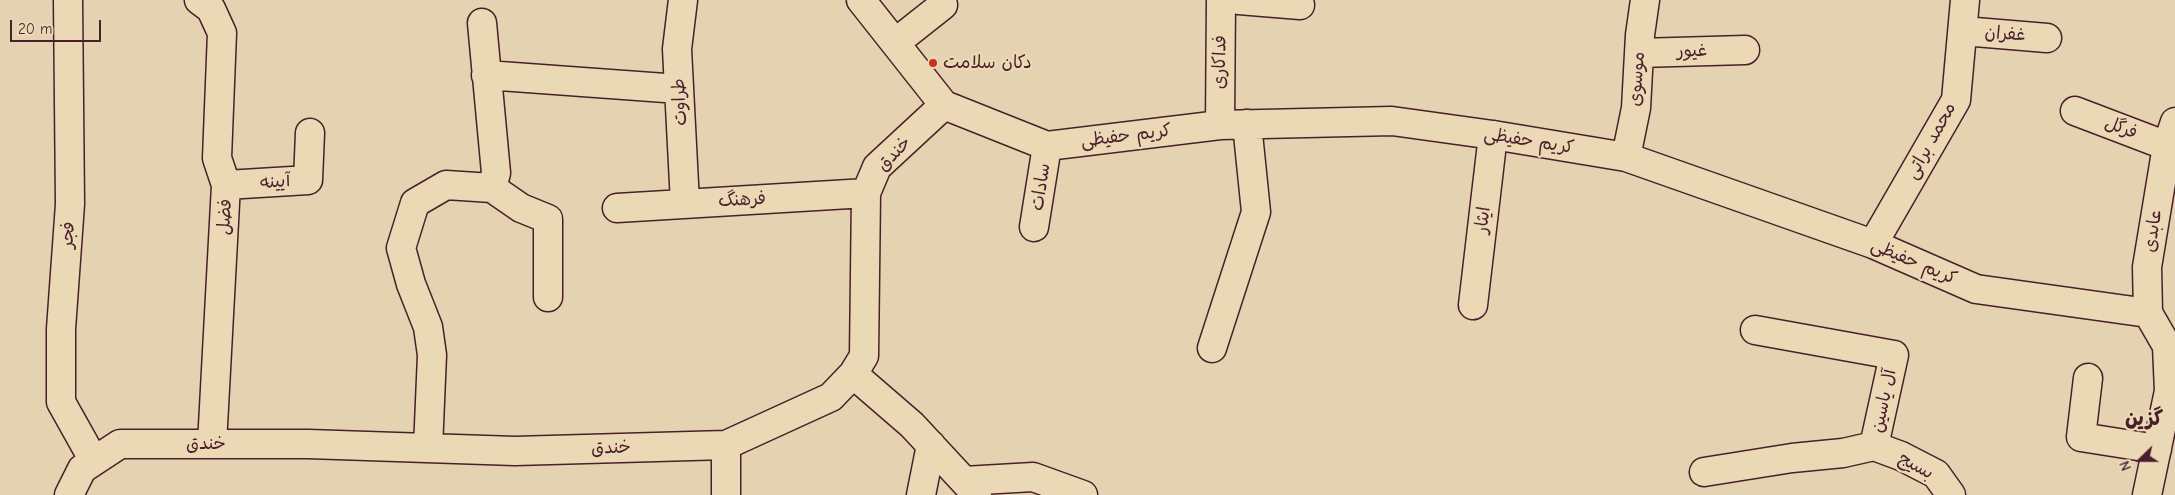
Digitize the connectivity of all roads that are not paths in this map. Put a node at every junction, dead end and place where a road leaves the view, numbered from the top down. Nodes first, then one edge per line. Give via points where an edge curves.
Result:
1 (68, 0) edge
2 (199, 0) edge
3 (683, 0) edge
4 (861, 0) edge
5 (1221, 0) edge
6 (1239, 0) edge
7 (1645, 0) edge
8 (1965, 0) edge
9 (943, 5) dead end
10 (1300, 5) dead end
11 (482, 23) dead end
12 (1963, 31) junction
13 (2048, 38) dead end
14 (895, 43) junction
15 (1745, 50) dead end
16 (1639, 53) junction
17 (486, 75) junction
18 (679, 88) junction
19 (944, 106) junction
20 (2075, 111) dead end
21 (1220, 124) junction
22 (1247, 124) junction
23 (310, 133) dead end
24 (1493, 134) junction
25 (2171, 134) edge
26 (1047, 146) junction
27 (1626, 157) junction
28 (226, 185) junction
29 (492, 188) junction
30 (866, 192) junction
31 (685, 203) junction
32 (617, 208) dead end
33 (1034, 227) dead end
34 (1873, 244) junction
35 (548, 297) dead end
36 (1473, 305) dead end
37 (2148, 313) junction
38 (1755, 330) dead end
39 (1212, 348) dead end
40 (853, 374) junction
41 (2088, 378) dead end
42 (2172, 392) edge
43 (212, 444) junction
44 (726, 445) junction
45 (931, 445) junction
46 (1874, 446) junction
47 (428, 448) junction
48 (2157, 449) junction
49 (94, 461) junction
50 (1704, 472) dead end
51 (971, 488) edge
52 (69, 495) edge
53 (726, 495) edge
54 (921, 495) edge
55 (1083, 495) edge
56 (1952, 495) edge
57 (2147, 495) edge

1 - 49 street, فجر via 70,204 61,329 61,402
2 - 28 street, فضل via 211,9 222,33 217,158
3 - 18 street, طراوت via 677,49
4 - 14 street
5 - 21 street, فداکاری
6 - 10 street
7 - 16 street, موسوی
8 - 12 street, محمد براتی
9 - 14 street
11 - 17 street
12 - 13 street, غفران
12 - 34 street, محمد براتی via 1956,100
14 - 19 street
15 - 16 street, غیور
16 - 27 street, موسوی via 1636,108
17 - 18 street
17 - 29 street via 496,173
18 - 31 street, طراوت
19 - 26 street, کریم حفیظی
19 - 30 street, خندق via 877,167
20 - 25 street, فرگل
21 - 22 street, کریم حفیظی
21 - 26 street, کریم حفیظی
22 - 24 street, کریم حفیظی via 1392,122
22 - 39 street via 1256,212
23 - 28 street, آیینه via 308,180
24 - 27 street, کریم حفیظی
24 - 36 street, ایثار
25 - 37 street, عابدی via 2147,267
26 - 33 street, سادات
27 - 34 street, کریم حفیظی
28 - 43 street, فضل
29 - 35 street via 521,208 548,219
29 - 47 street via 446,185 415,203 401,248 428,327 432,355
30 - 31 street, فرهنگ
30 - 40 street, خندق via 864,356
31 - 32 street, فرهنگ
34 - 37 street, کریم حفیظی via 1976,289
37 - 42 street via 2167,346
38 - 46 street, آل یاسین via 1894,355
40 - 44 street, خندق via 831,397
40 - 45 street
41 - 48 street via 2081,437
42 - 48 street
43 - 47 street, خندق
43 - 49 street, خندق via 120,444
44 - 47 street, خندق via 515,451
44 - 53 street
45 - 51 street
45 - 54 street
46 - 50 street, آل یاسین
46 - 56 street, بسیج via 1936,474
48 - 57 street
49 - 52 street, خندق via 82,469
51 - 55 street via 1033,478

